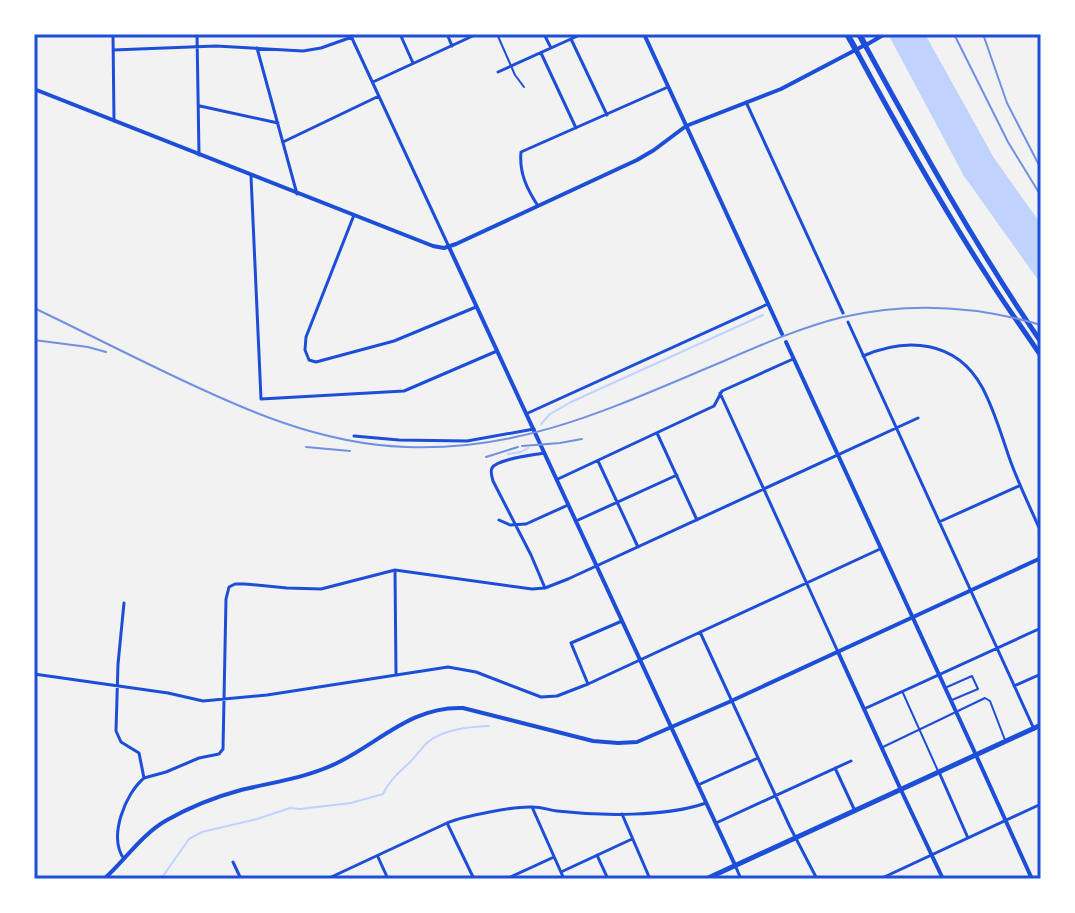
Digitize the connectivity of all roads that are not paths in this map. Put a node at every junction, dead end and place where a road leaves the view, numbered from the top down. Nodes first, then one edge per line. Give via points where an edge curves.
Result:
1 (113, 34) edge
2 (197, 34) edge
3 (400, 34) edge
4 (447, 34) edge
5 (477, 34) edge
6 (497, 34) edge
7 (544, 34) edge
8 (582, 34) edge
9 (644, 34) edge
10 (847, 34) edge
11 (859, 34) edge
12 (885, 34) edge
13 (351, 36) edge
14 (571, 39) junction
15 (865, 45) junction
16 (452, 46) junction
17 (197, 47) junction
18 (257, 48) junction
19 (551, 48) junction
20 (113, 50) junction
21 (856, 50) junction
22 (541, 53) junction
23 (413, 63) junction
24 (511, 66) junction
25 (498, 72) dead end
26 (373, 82) junction
27 (524, 87) dead end
28 (668, 87) junction
29 (34, 89) edge
30 (379, 96) junction
31 (746, 102) junction
32 (199, 106) junction
33 (607, 115) junction
34 (114, 121) junction
35 (278, 123) junction
36 (686, 126) junction
37 (576, 128) junction
38 (283, 142) junction
39 (199, 155) junction
40 (251, 176) junction
41 (297, 194) junction
42 (538, 206) junction
43 (354, 215) junction
44 (449, 247) junction
45 (768, 304) junction
46 (477, 307) junction
47 (843, 313) dead end
48 (848, 322) dead end
49 (782, 334) dead end
50 (786, 342) dead end
51 (1041, 342) edge
52 (497, 351) junction
53 (863, 356) junction
54 (1041, 356) edge
55 (793, 359) junction
56 (720, 393) junction
57 (526, 414) junction
58 (918, 418) dead end
59 (896, 428) junction
60 (534, 429) junction
61 (657, 433) junction
62 (354, 436) dead end
63 (544, 453) junction
64 (838, 455) junction
65 (598, 461) junction
66 (677, 475) junction
67 (557, 480) junction
68 (1020, 486) junction
69 (764, 489) junction
70 (617, 503) junction
71 (568, 505) junction
72 (499, 520) dead end
73 (697, 520) junction
74 (576, 521) junction
75 (939, 522) junction
76 (517, 526) junction
77 (1041, 532) edge
78 (638, 547) junction
79 (881, 549) junction
80 (1041, 558) edge
81 (596, 566) junction
82 (395, 570) junction
83 (807, 583) junction
84 (545, 588) junction
85 (970, 591) junction
86 (124, 603) dead end
87 (913, 618) junction
88 (622, 621) junction
89 (1041, 628) edge
90 (700, 632) junction
91 (996, 649) junction
92 (838, 652) junction
93 (640, 660) junction
94 (34, 674) edge
95 (939, 674) junction
96 (1041, 674) edge
97 (396, 675) junction
98 (588, 684) junction
99 (118, 686) junction
100 (1014, 686) junction
101 (945, 688) junction
102 (902, 691) junction
103 (224, 700) junction
104 (732, 701) junction
105 (951, 701) junction
106 (864, 709) junction
107 (956, 712) junction
108 (1041, 725) edge
109 (671, 728) junction
110 (1034, 729) junction
111 (919, 730) junction
112 (1006, 742) junction
113 (882, 747) junction
114 (976, 755) junction
115 (758, 758) junction
116 (851, 761) dead end
117 (835, 768) junction
118 (939, 772) junction
119 (144, 778) junction
120 (698, 785) junction
121 (901, 790) junction
122 (776, 796) junction
123 (706, 803) junction
124 (1041, 804) edge
125 (532, 807) junction
126 (855, 811) junction
127 (622, 814) junction
128 (1006, 821) junction
129 (447, 823) junction
130 (715, 823) junction
131 (796, 837) junction
132 (968, 838) junction
133 (632, 839) junction
134 (597, 855) junction
135 (932, 855) junction
136 (377, 856) junction
137 (554, 857) junction
138 (124, 859) junction
139 (233, 862) dead end
140 (735, 865) junction
141 (561, 872) junction
142 (895, 872) junction
143 (1041, 875) edge
144 (333, 878) edge
145 (104, 879) edge
146 (241, 879) edge
147 (327, 879) edge
148 (388, 879) edge
149 (474, 879) edge
150 (506, 879) edge
151 (564, 879) edge
152 (608, 879) edge
153 (650, 879) edge
154 (706, 879) edge
155 (741, 879) edge
156 (817, 879) edge
157 (880, 879) edge
158 (898, 879) edge
159 (943, 879) edge
160 (1032, 879) edge

1 - 20 street
2 - 17 street
3 - 23 street
4 - 16 street
5 - 16 street
6 - 24 lane
7 - 19 street
8 - 14 street
9 - 28 street
10 - 21 highway
11 - 15 highway
12 - 15 street
13 - 18 street via 303,51
13 - 26 street
14 - 19 street
14 - 33 street
15 - 21 street
15 - 51 main road
16 - 23 street
17 - 18 street
17 - 20 street
17 - 32 street
18 - 35 street
19 - 22 street
20 - 34 street
21 - 31 street
21 - 54 main road via 967,244
22 - 24 street
22 - 37 street
23 - 26 street
24 - 25 street
24 - 27 lane
26 - 30 street
28 - 33 street
28 - 36 street
29 - 34 street
30 - 38 street
30 - 44 street
31 - 36 street
31 - 47 street
32 - 35 street
32 - 39 street
33 - 37 street
34 - 39 street
35 - 38 street
36 - 42 street via 648,154
36 - 45 street
37 - 42 street via 521,153 525,182
38 - 41 street
39 - 40 street
40 - 41 street
40 - 52 street via 261,399 404,391
41 - 43 street
42 - 44 street
43 - 44 street via 433,246
43 - 46 street via 305,345 311,362 394,341
44 - 46 street
45 - 49 street
45 - 57 street
46 - 52 street
48 - 53 street
50 - 55 street
52 - 57 street
53 - 59 street
53 - 68 street via 906,344 929,346 968,369 982,387
55 - 56 street
55 - 64 street
56 - 61 street via 714,406
56 - 69 street
57 - 60 street
58 - 59 street
59 - 64 street
59 - 75 street
60 - 62 street via 467,441
60 - 63 street
61 - 65 street
61 - 66 street
63 - 67 street
63 - 76 street via 500,462 491,470
64 - 69 street
64 - 79 street
65 - 67 street
65 - 70 street
66 - 70 street
66 - 73 street
67 - 71 street
68 - 75 street
68 - 77 street
69 - 73 street
69 - 83 street
70 - 74 street
70 - 78 street
71 - 74 street
71 - 76 street
72 - 76 street
73 - 78 street
74 - 81 street
75 - 85 street
76 - 84 street
78 - 81 street
79 - 83 street
79 - 87 street
80 - 85 street
81 - 84 street
81 - 88 street
82 - 84 street
82 - 97 street
82 - 103 street via 321,589 238,583 229,587
83 - 90 street
83 - 92 street
85 - 87 street
85 - 91 street
86 - 99 street
87 - 92 street
87 - 95 street
88 - 93 street
88 - 98 street via 571,643
89 - 91 street
90 - 93 street
90 - 104 street
91 - 95 street
91 - 100 street
92 - 104 street
92 - 106 street
93 - 98 street
93 - 109 street
94 - 99 street
95 - 101 street
95 - 102 street
96 - 100 street
97 - 98 street via 457,668 549,697
97 - 103 street
99 - 103 street via 197,701
99 - 119 street via 117,736 139,753
100 - 110 street
101 - 105 street
101 - 105 lane via 972,676 978,689
102 - 106 street
102 - 111 lane
103 - 119 street via 222,752
104 - 109 street
104 - 115 street
105 - 107 street
106 - 113 street
107 - 111 lane
107 - 112 lane via 985,698
107 - 114 street
108 - 110 main road
109 - 120 street
109 - 138 street via 637,742 618,743 470,710 431,710 329,767 181,812 154,829
110 - 112 main road
111 - 113 lane
111 - 118 lane
112 - 114 main road
113 - 121 street
114 - 118 main road
114 - 128 street
115 - 120 street
115 - 122 street
116 - 117 street
117 - 122 street
117 - 126 street
118 - 121 main road
118 - 132 street
119 - 138 street via 122,814 118,845
120 - 123 street
121 - 126 main road
121 - 135 street
122 - 130 street
122 - 131 street
123 - 127 street
123 - 130 street
124 - 128 street
125 - 127 street
125 - 129 street
125 - 137 street
126 - 131 main road
127 - 133 street
128 - 132 street
128 - 160 street
129 - 136 street
129 - 149 street
130 - 140 street
131 - 140 main road
131 - 156 street
132 - 135 street
133 - 134 street
133 - 153 street
134 - 141 street
134 - 152 street
135 - 142 street
135 - 159 street
136 - 144 street
136 - 148 street
137 - 141 street
137 - 150 street
138 - 145 street
139 - 146 street
140 - 154 main road
140 - 155 street
141 - 151 street
142 - 157 street
142 - 158 street
143 - 160 street
144 - 147 street

